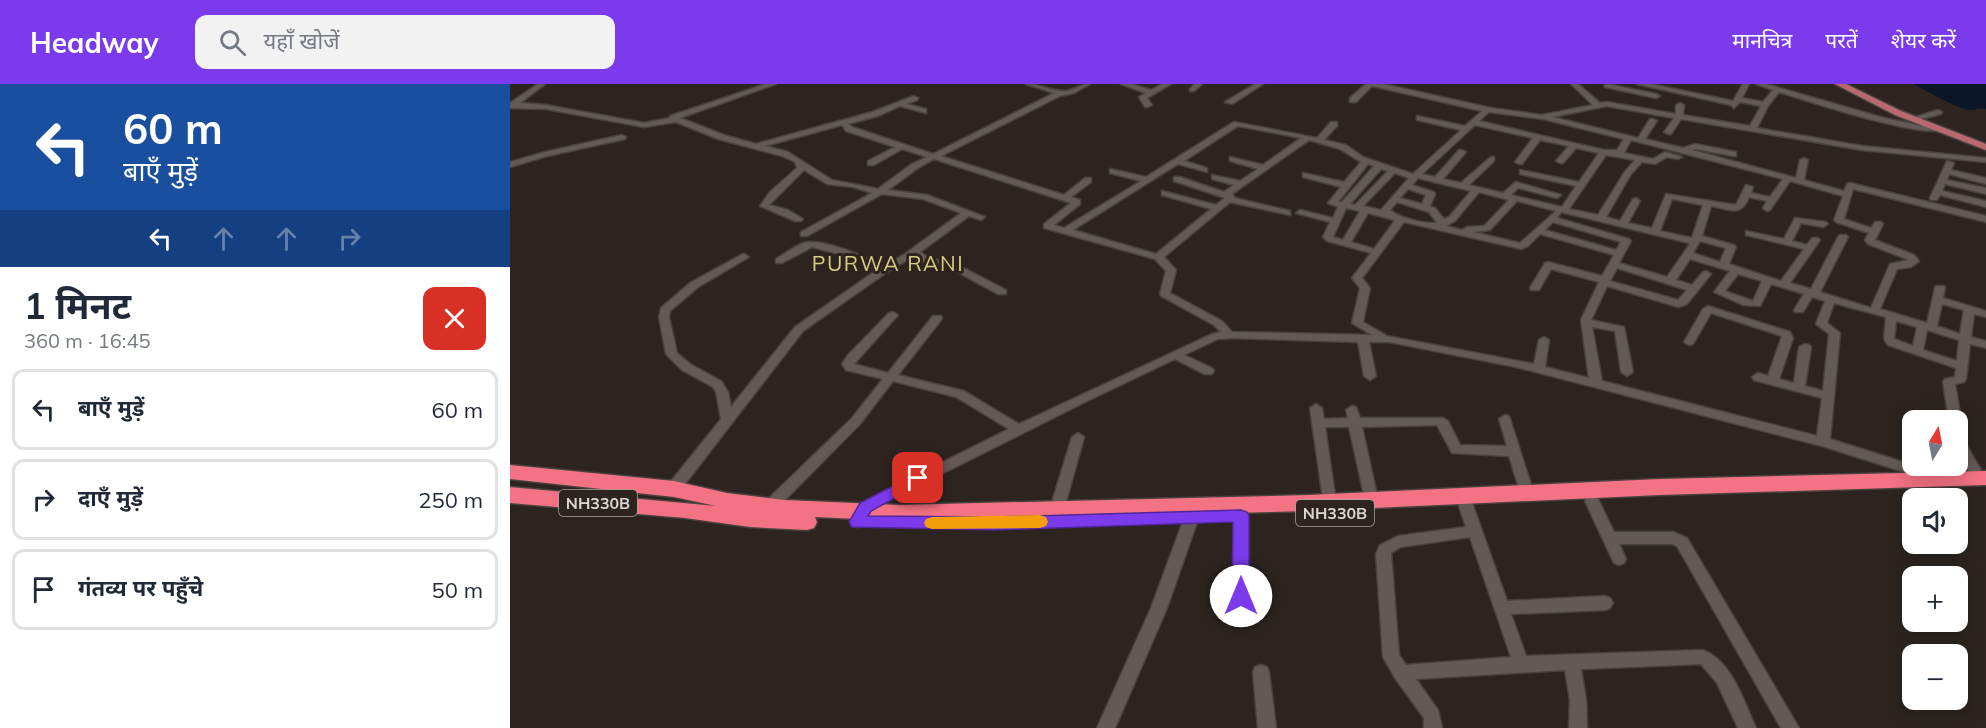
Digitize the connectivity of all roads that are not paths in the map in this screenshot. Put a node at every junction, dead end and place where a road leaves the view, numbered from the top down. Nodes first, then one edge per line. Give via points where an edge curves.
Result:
1 (542, 84) edge
2 (773, 84) edge
3 (1029, 84) edge
4 (1087, 84) edge
5 (1124, 84) edge
6 (1168, 84) edge
7 (1198, 84) edge
8 (1260, 84) edge
9 (1372, 84) edge
10 (1574, 84) edge
11 (1640, 84) edge
12 (1746, 84) edge
13 (1759, 84) edge
14 (1789, 84) edge
15 (1839, 84) edge
16 (1607, 85) edge
17 (1192, 90) dead end
18 (1706, 90) dead end
19 (1781, 91) junction
20 (1151, 92) junction
21 (1062, 93) junction
22 (510, 95) edge
23 (1660, 97) dead end
24 (525, 98) junction
25 (914, 98) dead end
26 (1353, 100) dead end
27 (1715, 100) junction
28 (1229, 102) dead end
29 (1736, 102) junction
30 (899, 104) junction
31 (1599, 104) junction
32 (1148, 105) dead end
33 (1680, 105) dead end
34 (1765, 105) junction
35 (511, 106) edge
36 (1489, 110) junction
37 (923, 111) dead end
38 (1938, 112) dead end
39 (1679, 116) junction
40 (1542, 117) junction
41 (1420, 118) dead end
42 (1913, 119) junction
43 (672, 120) junction
44 (1653, 121) dead end
45 (1708, 121) junction
46 (1474, 122) junction
47 (844, 123) junction
48 (1334, 124) dead end
49 (1575, 125) junction
50 (1466, 129) junction
51 (1753, 129) junction
52 (1940, 129) junction
53 (1668, 132) dead end
54 (622, 137) dead end
55 (1538, 137) junction
56 (1307, 138) junction
57 (1629, 138) junction
58 (1318, 141) junction
59 (1640, 141) junction
60 (1913, 141) dead end
61 (1564, 142) junction
62 (1574, 145) junction
63 (757, 147) junction
64 (901, 147) junction
65 (1986, 147) edge
66 (1462, 152) dead end
67 (1604, 152) junction
68 (1702, 152) junction
69 (1916, 152) junction
70 (1618, 154) junction
71 (1733, 154) dead end
72 (932, 156) junction
73 (1233, 159) dead end
74 (1491, 159) dead end
75 (1640, 159) junction
76 (1804, 160) dead end
77 (1986, 160) edge
78 (1177, 161) junction
79 (1366, 161) junction
80 (1560, 161) dead end
81 (1519, 162) dead end
82 (871, 163) dead end
83 (510, 165) edge
84 (801, 165) junction
85 (1380, 165) junction
86 (1264, 168) junction
87 (1204, 170) dead end
88 (1393, 170) junction
89 (1113, 171) dead end
90 (1523, 172) dead end
91 (1306, 176) dead end
92 (1415, 176) junction
93 (1215, 177) dead end
94 (1178, 179) dead end
95 (1088, 180) dead end
96 (1148, 180) junction
97 (1437, 180) junction
98 (1786, 181) junction
99 (1800, 181) junction
100 (1942, 181) junction
101 (1986, 181) edge
102 (1241, 184) junction
103 (1345, 185) junction
104 (1583, 185) junction
105 (1406, 186) junction
106 (1463, 186) junction
107 (1477, 189) junction
108 (1986, 191) edge
109 (879, 192) junction
110 (1936, 192) junction
111 (1165, 193) dead end
112 (1846, 194) junction
113 (1557, 195) dead end
114 (1228, 196) junction
115 (1510, 197) junction
116 (1065, 198) junction
117 (1395, 199) junction
118 (1636, 201) dead end
119 (1708, 203) junction
120 (1986, 204) edge
121 (1931, 205) junction
122 (1343, 206) junction
123 (1218, 208) junction
124 (1425, 208) junction
125 (1361, 209) junction
126 (1562, 210) junction
127 (968, 212) junction
128 (1287, 213) dead end
129 (1300, 213) dead end
130 (1388, 214) junction
131 (981, 217) dead end
132 (1398, 218) junction
133 (798, 219) dead end
134 (1551, 219) junction
135 (1600, 219) junction
136 (1986, 219) edge
137 (1336, 221) junction
138 (1823, 224) dead end
139 (1623, 225) junction
140 (1443, 227) junction
141 (1066, 231) junction
142 (1539, 231) junction
143 (1655, 232) junction
144 (1749, 233) dead end
145 (804, 234) dead end
146 (1843, 237) dead end
147 (1696, 240) junction
148 (1786, 243) junction
149 (1345, 244) junction
150 (913, 252) junction
151 (1376, 252) junction
152 (1688, 255) junction
153 (744, 257) dead end
154 (1158, 257) junction
155 (1617, 259) junction
156 (779, 261) dead end
157 (1723, 266) junction
158 (884, 270) junction
159 (1736, 270) junction
160 (1706, 274) dead end
161 (1768, 280) junction
162 (1605, 281) junction
163 (1670, 281) junction
164 (1784, 284) junction
165 (1535, 288) dead end
166 (1694, 289) junction
167 (1002, 292) dead end
168 (1812, 293) junction
169 (1733, 298) junction
170 (1831, 299) junction
171 (1970, 309) junction
172 (1799, 310) dead end
173 (1876, 311) junction
174 (1723, 313) junction
175 (1986, 314) edge
176 (893, 315) dead end
177 (1891, 315) junction
178 (938, 318) dead end
179 (1586, 321) junction
180 (1927, 326) junction
181 (1229, 335) junction
182 (1363, 338) junction
183 (1965, 338) junction
184 (1389, 339) junction
185 (1544, 340) dead end
186 (1689, 342) dead end
187 (1986, 345) edge
188 (1805, 347) dead end
189 (1917, 352) junction
190 (1175, 355) junction
191 (1961, 366) junction
192 (1539, 368) junction
193 (1208, 371) dead end
194 (1627, 372) dead end
195 (1370, 376) dead end
196 (892, 377) junction
197 (1758, 377) dead end
198 (1772, 381) junction
199 (1596, 383) junction
200 (1799, 388) junction
201 (1828, 396) junction
202 (1316, 408) dead end
203 (1953, 410) edge
204 (1354, 416) junction
205 (727, 419) junction
206 (1505, 419) dead end
207 (1318, 423) junction
208 (1019, 430) junction
209 (1077, 437) dead end
210 (1823, 442) junction
211 (1514, 451) junction
212 (1968, 458) edge
213 (510, 472) edge
214 (1942, 479) junction
215 (1984, 481) edge
216 (673, 489) junction
217 (1527, 494) junction
218 (510, 495) edge
219 (1371, 500) junction
220 (1593, 501) junction
221 (1329, 502) junction
222 (1465, 502) junction
223 (770, 506) junction
224 (1058, 509) junction
225 (1194, 511) junction
226 (1241, 516) junction
227 (859, 518) junction
228 (1475, 531) junction
229 (1609, 538) junction
230 (1619, 559) dead end
231 (1605, 603) dead end
232 (1500, 608) junction
233 (1241, 616) dead end
234 (1572, 662) junction
235 (1521, 664) junction
236 (1261, 672) dead end
237 (1401, 674) junction
238 (1106, 728) edge
239 (1267, 728) edge
240 (1433, 728) edge
241 (1578, 728) edge
242 (1747, 728) edge
243 (1790, 728) edge

1 - 24 street
2 - 43 street
3 - 21 street
4 - 21 street
5 - 20 street
6 - 20 street
7 - 17 street
8 - 28 street
9 - 26 street
9 - 36 street
10 - 31 street
11 - 27 street
12 - 29 street
13 - 19 street
14 - 19 street
15 - 42 main road
16 - 23 street
16 - 31 street
18 - 29 street
19 - 34 street
19 - 52 street via 1865,118 1925,132
20 - 32 street via 1143,97
21 - 72 street
22 - 24 street
24 - 35 street
25 - 30 street
27 - 29 street
27 - 45 street
29 - 34 street
30 - 37 street
30 - 47 street
31 - 39 street
31 - 40 street
33 - 39 street
34 - 51 street
35 - 43 street via 546,107 644,125
36 - 40 street
36 - 46 street
38 - 42 street
39 - 45 street
39 - 53 street
40 - 49 street
41 - 50 street
42 - 52 main road
43 - 63 street
44 - 59 street
45 - 51 street
46 - 50 street
46 - 55 street
47 - 63 street
47 - 64 street via 849,129
48 - 58 street
49 - 57 street
49 - 61 street
50 - 92 street
51 - 69 street via 1807,134 1862,148
52 - 65 main road
54 - 83 street
55 - 61 street
55 - 81 street
56 - 58 street
56 - 78 street via 1237,124
56 - 86 street
57 - 59 street
57 - 70 street
58 - 79 street via 1347,148
59 - 68 street via 1683,151 1693,146
60 - 69 street
61 - 62 street
62 - 67 street
62 - 80 street
63 - 84 street via 785,154
64 - 72 street
64 - 82 street
66 - 97 street
67 - 70 street
67 - 104 street
68 - 71 street
68 - 98 street
69 - 77 street
70 - 75 street
72 - 109 street
72 - 116 street
73 - 86 street
74 - 106 street
75 - 98 street via 1656,162 1668,154
75 - 135 street
76 - 99 street
78 - 87 street
78 - 96 street
79 - 85 street
79 - 103 street
84 - 109 street via 830,182
84 - 133 street via 764,206
85 - 88 street
85 - 122 street
86 - 102 street
88 - 92 street
88 - 125 street
89 - 96 street
90 - 104 street
91 - 103 street
92 - 97 street
92 - 105 street
93 - 102 street
94 - 114 street
95 - 116 street
96 - 141 street
97 - 106 street
98 - 99 street
98 - 119 street via 1769,204 1748,190 1739,208
99 - 112 street
100 - 101 street via 1948,167
100 - 108 street
100 - 110 street
102 - 114 street
103 - 122 street via 1332,202
104 - 126 street
105 - 117 street
105 - 124 street via 1431,194
106 - 107 street
107 - 115 street
107 - 140 street
109 - 127 street via 924,197
109 - 145 street
110 - 120 street
110 - 121 street
111 - 123 street
112 - 121 street via 1854,186
112 - 173 street via 1839,221 1876,228 1871,242 1914,261 1893,266
113 - 115 street via 1516,185
114 - 123 street
114 - 128 street
115 - 126 street
115 - 140 street via 1487,228
116 - 141 street via 1077,203 1047,226
117 - 124 street
117 - 130 street via 1385,210
118 - 139 street
119 - 143 street via 1670,196
119 - 147 street
121 - 136 street
122 - 125 street
122 - 137 street
123 - 154 street
124 - 140 street via 1434,211
125 - 130 street
125 - 149 street
126 - 134 street
126 - 135 street
127 - 131 street
127 - 150 street
129 - 137 street
130 - 132 street
132 - 140 street
132 - 151 street via 1399,222
134 - 142 street
134 - 155 street via 1625,240
135 - 139 street
137 - 149 street via 1328,237
138 - 148 street via 1798,220
139 - 143 street
140 - 142 street via 1516,246 1525,244
141 - 154 street
142 - 155 street
143 - 147 street
144 - 148 street
146 - 168 street
147 - 152 street
147 - 157 street via 1731,247
148 - 164 street via 1812,244
149 - 151 street
150 - 158 street
150 - 167 street via 926,260 953,266
151 - 184 street via 1357,278 1365,288 1356,323
152 - 157 street
152 - 163 street
153 - 205 street via 694,285 665,310 664,317 672,354 686,367 717,384
154 - 181 street via 1171,270 1165,294 1218,323
155 - 162 street
155 - 163 street
156 - 158 street via 812,244 857,256
157 - 159 street
158 - 205 street via 799,329
159 - 161 street
159 - 169 street via 1719,290
160 - 166 street
161 - 164 street
161 - 169 street via 1756,304
162 - 165 street via 1548,265
162 - 166 street via 1679,304
162 - 179 street
163 - 166 street
164 - 168 street
168 - 170 street
168 - 172 street
169 - 174 street
170 - 173 street
170 - 201 street via 1821,324 1834,333
171 - 175 street
171 - 180 street via 1939,294
171 - 183 street
173 - 177 street
174 - 186 street via 1706,310
174 - 198 street via 1788,336
176 - 196 street via 848,364 852,369
177 - 180 street
177 - 189 street via 1890,341
178 - 196 street
179 - 194 street via 1620,329
179 - 199 street
180 - 183 street
180 - 189 street
181 - 182 street
181 - 190 street via 1216,336
182 - 184 street
182 - 195 street
183 - 187 street
183 - 191 street
184 - 192 street
185 - 192 street
188 - 200 street
189 - 191 street
190 - 193 street
190 - 208 street
191 - 203 street via 1960,379 1949,382
192 - 199 street
196 - 208 street via 960,394
196 - 223 street via 856,421
197 - 198 street
198 - 200 street
199 - 210 street
200 - 201 street
201 - 210 street
202 - 207 street
204 - 207 street
204 - 211 street via 1438,421 1444,424 1456,450
204 - 219 street
205 - 216 street
206 - 211 street
207 - 221 street
208 - 227 street via 877,500
209 - 224 street
210 - 214 street
211 - 217 street
212 - 215 street
213 - 216 highway, NH330B
214 - 215 highway, NH330B
214 - 217 highway, NH330B
215 - 220 highway, NH330B
216 - 223 highway, NH330B
217 - 222 highway, NH330B
218 - 227 highway, NH330B via 750,519
219 - 221 highway, NH330B
219 - 222 highway, NH330B
220 - 222 highway, NH330B
220 - 229 street
221 - 225 highway, NH330B
222 - 226 highway, NH330B
222 - 228 street
223 - 227 highway, NH330B
224 - 225 highway, NH330B
224 - 227 highway, NH330B
225 - 226 highway, NH330B
225 - 227 highway, NH330B via 994,523
225 - 238 street via 1159,608
226 - 233 street
228 - 232 street
228 - 237 street via 1398,542 1384,549 1389,648
229 - 230 street
229 - 243 street via 1673,538 1682,542
231 - 232 street
232 - 235 street
234 - 235 street
234 - 241 street
234 - 242 street via 1703,657 1719,669
235 - 237 street
236 - 239 street
237 - 240 street via 1432,716

